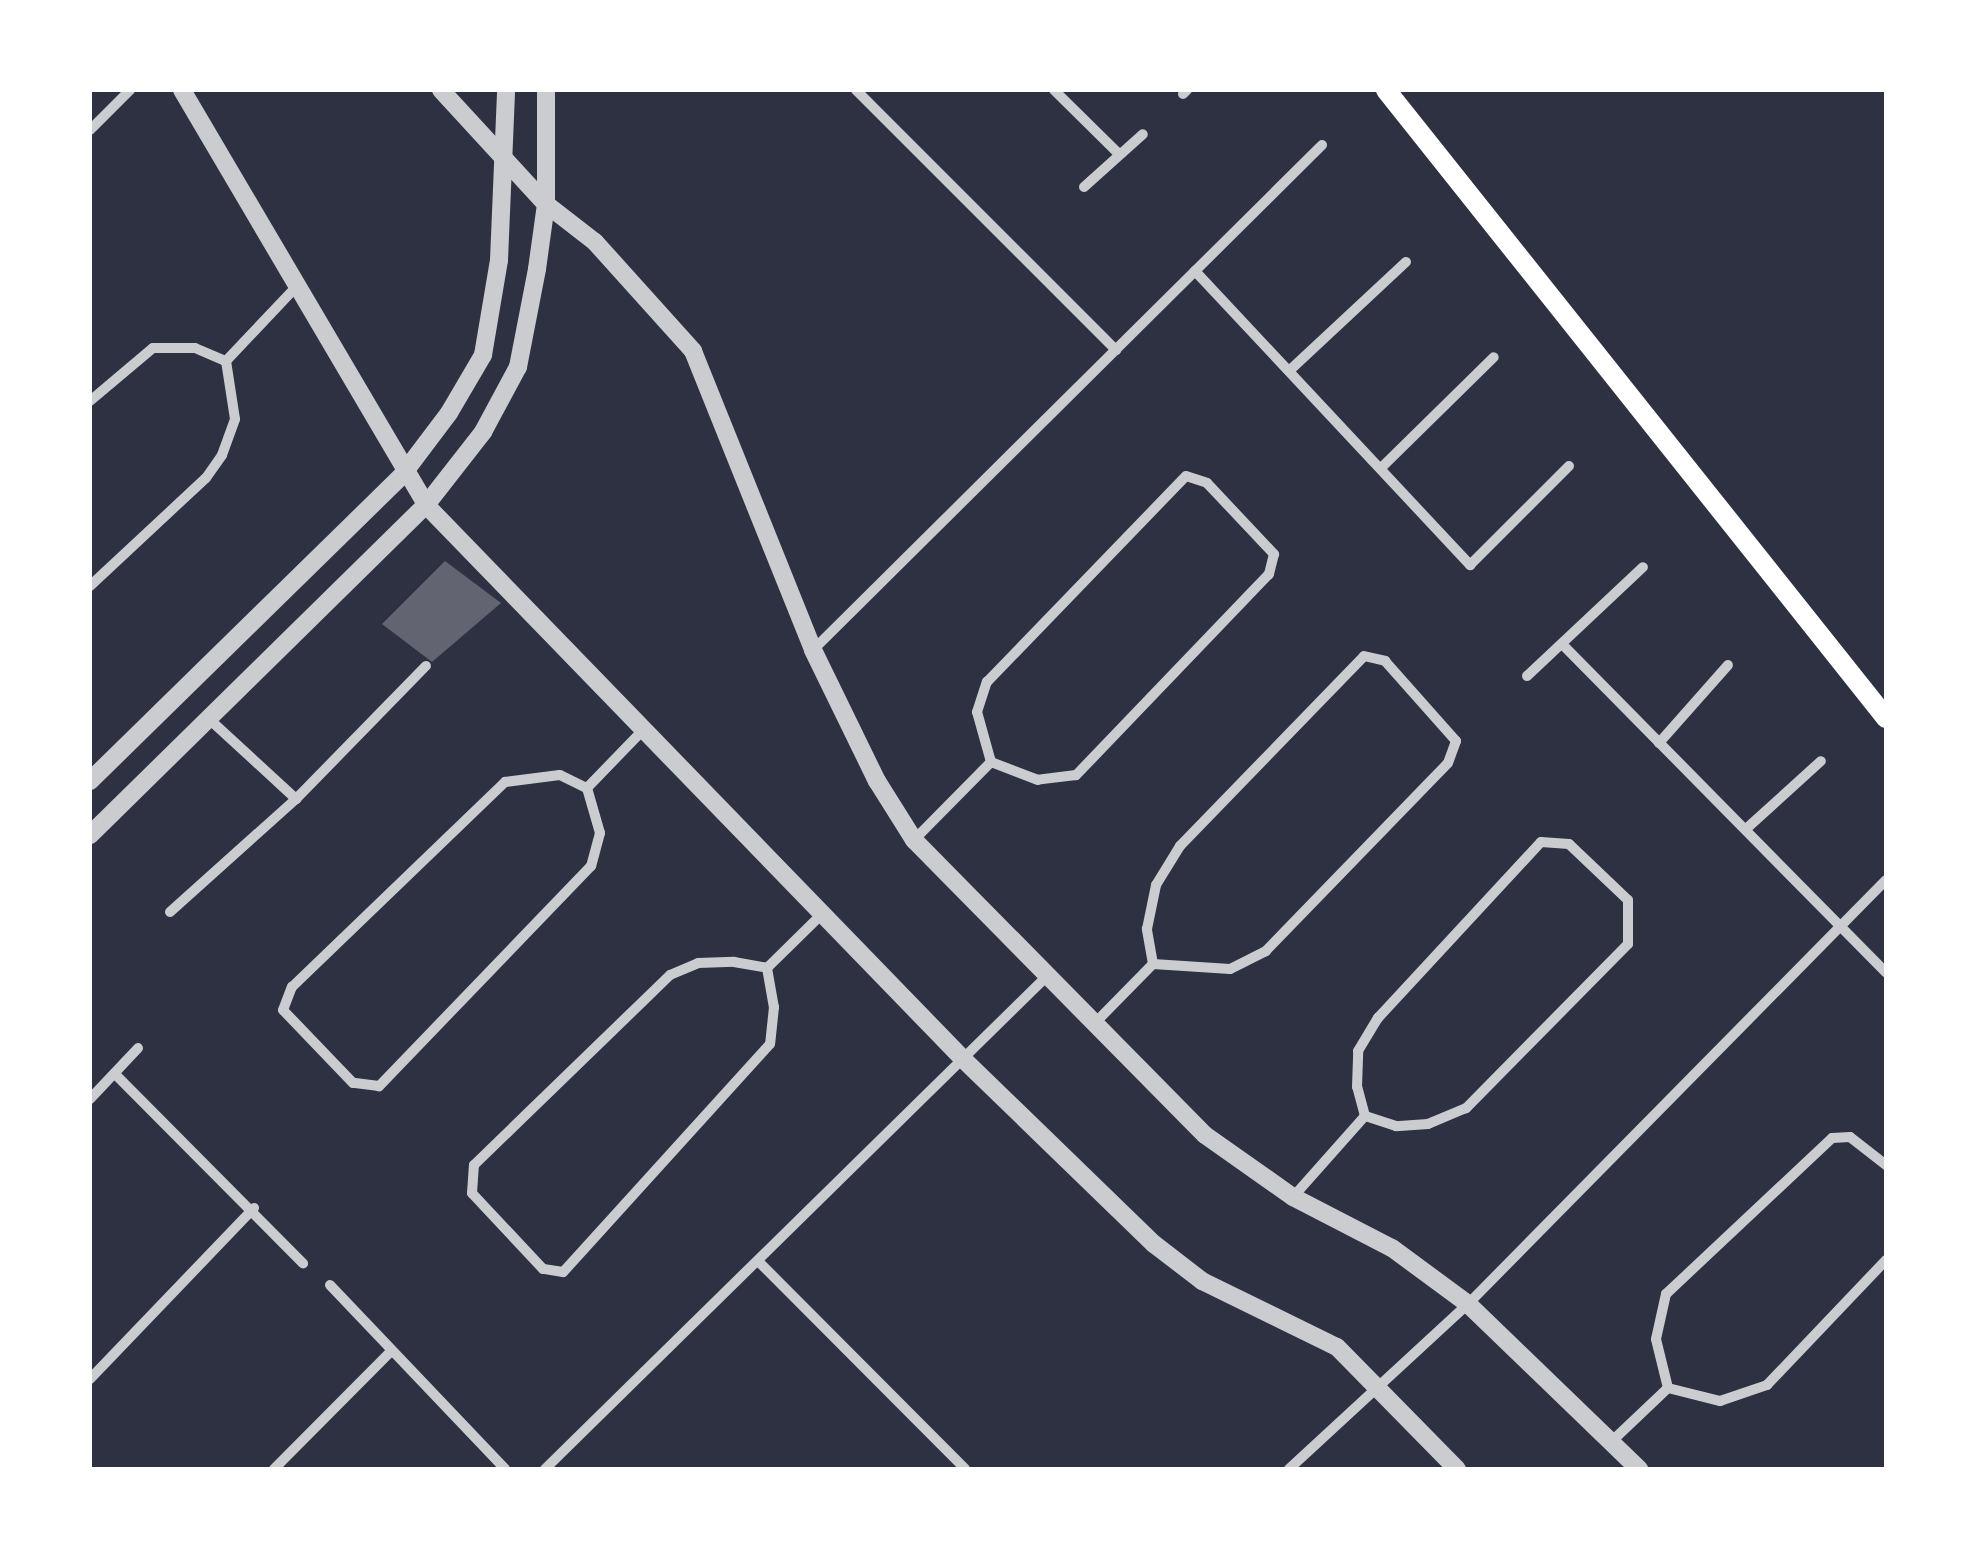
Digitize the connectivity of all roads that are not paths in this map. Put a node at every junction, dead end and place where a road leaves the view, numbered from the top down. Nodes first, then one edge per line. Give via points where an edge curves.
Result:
1 (130, 90) edge
2 (182, 90) edge
3 (440, 90) edge
4 (506, 90) edge
5 (546, 90) edge
6 (856, 90) edge
7 (1054, 90) edge
8 (1386, 90) edge
9 (90, 130) edge
10 (1142, 134) dead end
11 (1322, 145) dead end
12 (1119, 154) junction
13 (505, 155) junction
14 (1084, 186) dead end
15 (546, 204) junction
16 (1406, 262) dead end
17 (1195, 271) junction
18 (295, 288) junction
19 (1116, 350) junction
20 (1494, 358) dead end
21 (226, 361) junction
22 (1290, 371) junction
23 (90, 401) edge
24 (1569, 466) dead end
25 (1382, 468) junction
26 (403, 474) junction
27 (426, 506) junction
28 (1643, 566) dead end
29 (90, 586) edge
30 (1563, 645) junction
31 (813, 650) junction
32 (1728, 665) dead end
33 (426, 666) dead end
34 (1526, 676) dead end
35 (208, 718) junction
36 (1886, 718) edge
37 (642, 731) junction
38 (1659, 743) junction
39 (1821, 761) dead end
40 (991, 762) junction
41 (90, 781) edge
42 (587, 788) junction
43 (296, 799) junction
44 (93, 825) edge
45 (1746, 829) junction
46 (914, 840) junction
47 (1886, 880) edge
48 (170, 912) dead end
49 (824, 912) junction
50 (1843, 926) junction
51 (1153, 964) junction
52 (766, 968) junction
53 (1886, 973) edge
54 (1045, 978) junction
55 (1093, 1026) junction
56 (138, 1048) dead end
57 (964, 1060) junction
58 (115, 1074) junction
59 (90, 1099) edge
60 (1365, 1116) junction
61 (1886, 1166) edge
62 (1293, 1198) junction
63 (254, 1208) junction
64 (1886, 1260) edge
65 (758, 1261) junction
66 (302, 1263) dead end
67 (330, 1286) dead end
68 (1468, 1304) junction
69 (390, 1352) junction
70 (90, 1379) edge
71 (1374, 1385) junction
72 (1668, 1388) junction
73 (1608, 1445) junction
74 (274, 1469) edge
75 (504, 1469) edge
76 (546, 1469) edge
77 (965, 1469) edge
78 (1289, 1469) edge
79 (1457, 1469) edge
80 (1639, 1469) edge

1 - 9 street
2 - 18 street
3 - 13 street
4 - 13 street
5 - 15 street
6 - 19 street
7 - 12 street
8 - 36 main road
10 - 12 street
11 - 17 street
12 - 14 street
13 - 15 street
13 - 26 street via 484,355
15 - 27 street via 518,367 483,432
15 - 31 street via 594,242 692,351
16 - 22 street
17 - 19 street
17 - 22 street
18 - 21 street
18 - 26 street
19 - 31 street
20 - 25 street
21 - 23 street via 195,348 153,348
21 - 29 street via 235,420 222,455 206,478
22 - 25 street
24 - 25 street via 1470,565
26 - 27 street
26 - 41 street
27 - 35 street
27 - 37 street
28 - 30 street
30 - 34 street
30 - 38 street
31 - 46 street
32 - 38 street
33 - 43 street
35 - 43 street
35 - 44 street
37 - 42 street
37 - 49 street
38 - 45 street
39 - 45 street
40 - 40 street via 977,712 987,682 1186,476 1206,484 1274,554 1269,574 1076,775 1038,780
40 - 46 street
42 - 42 street via 600,832 590,866 379,1086 354,1084 283,1010 292,987 505,782 560,774
43 - 48 street
45 - 50 street
46 - 54 street
47 - 50 street
49 - 52 street
49 - 57 street
50 - 53 street
50 - 68 street
51 - 51 street via 1230,969 1266,951 1448,763 1456,741 1385,661 1364,656 1180,846 1156,885 1147,929
51 - 55 street
52 - 52 street via 774,1007 770,1044 754,1067 563,1272 543,1268 472,1193 474,1165 670,974 698,964
54 - 55 street
54 - 57 street
55 - 62 street via 1205,1135
56 - 58 street
57 - 65 street
57 - 71 street via 1154,1244 1202,1280 1337,1347
58 - 59 street
58 - 63 street
60 - 60 street via 1396,1126 1428,1124 1466,1108 1628,944 1628,900 1569,844 1541,842 1378,1018 1358,1051
60 - 62 street
61 - 72 street via 1850,1137 1817,1148 1666,1294 1656,1339
62 - 68 street via 1392,1248
63 - 66 street
63 - 70 street
64 - 72 street via 1767,1385 1720,1400
65 - 76 street
65 - 77 street
67 - 69 street
68 - 71 street
68 - 73 street
69 - 74 street
69 - 75 street
71 - 78 street
71 - 79 street
72 - 73 street
73 - 80 street

